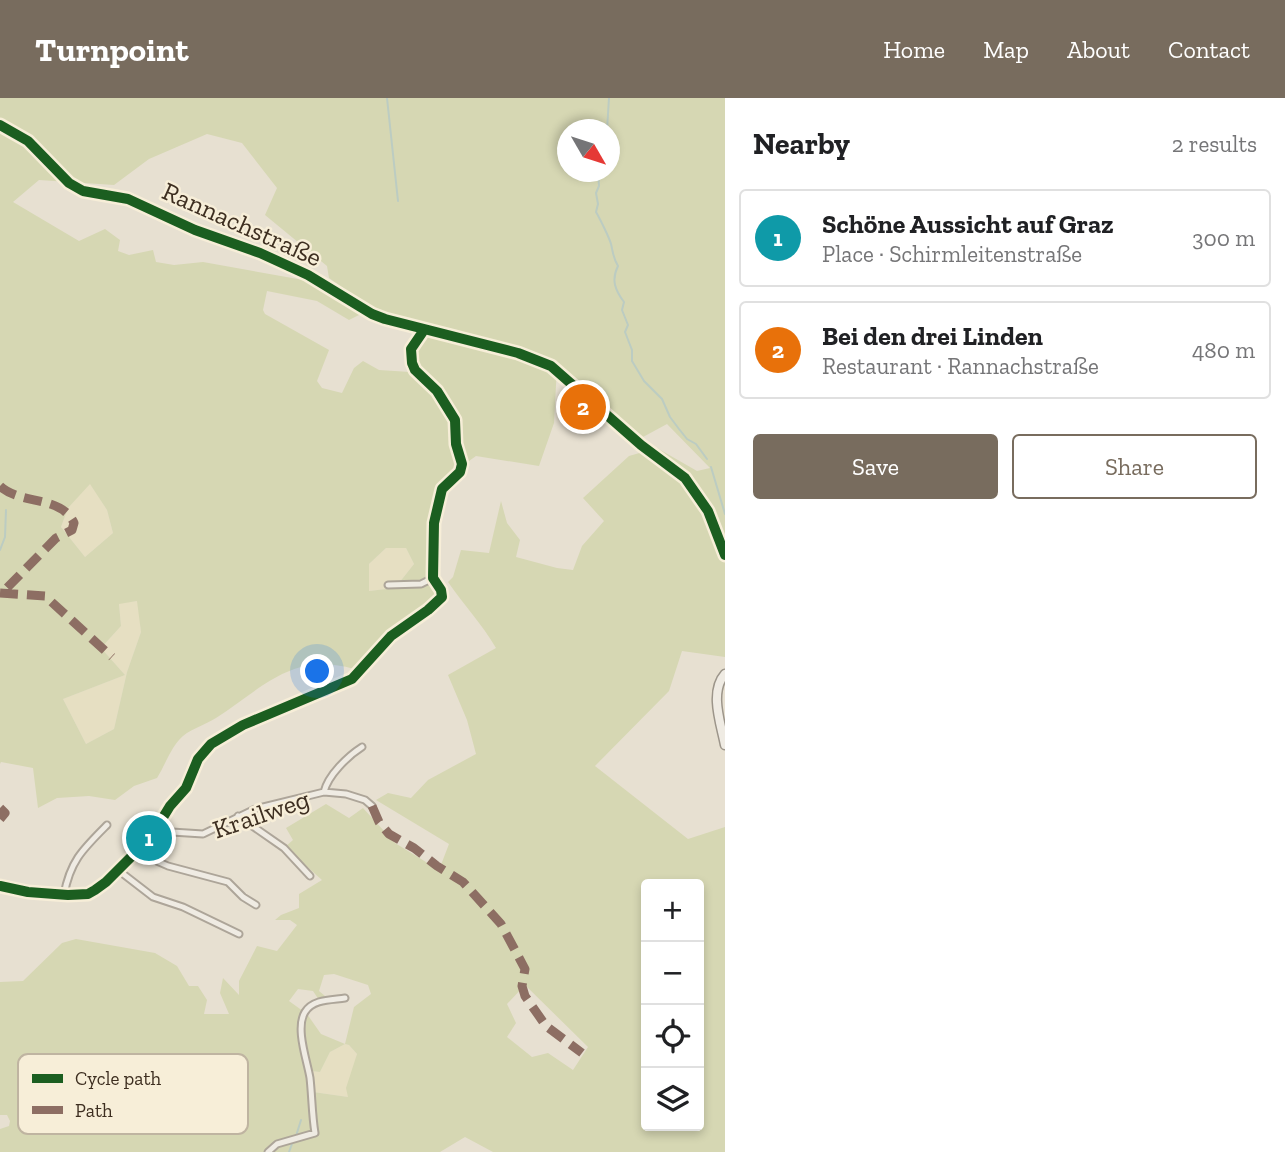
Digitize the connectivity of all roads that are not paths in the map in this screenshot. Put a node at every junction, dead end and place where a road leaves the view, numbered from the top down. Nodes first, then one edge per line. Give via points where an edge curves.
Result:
1 (0, 125) edge
2 (424, 330) junction
3 (725, 555) edge
4 (433, 578) junction
5 (388, 585) dead end
6 (725, 674) edge
7 (725, 745) edge
8 (362, 747) dead end
9 (324, 792) junction
10 (372, 806) dead end
11 (239, 816) junction
12 (107, 825) dead end
13 (156, 831) junction
14 (135, 852) junction
15 (118, 870) junction
16 (310, 876) dead end
17 (0, 886) edge
18 (64, 895) junction
19 (256, 905) dead end
20 (239, 933) dead end
21 (345, 998) dead end
22 (268, 1152) edge

1 - 2 street, Rannachstraße via 28,141 83,191 128,199 187,227 246,247 308,275 372,314
2 - 3 street, Rannachstraße via 518,353 551,366 685,478 708,511
2 - 4 street via 411,349 412,363 455,420 462,464 440,493 433,532
4 - 5 street via 421,584
4 - 13 street via 442,597 391,636 352,679 243,725 211,744
6 - 7 street via 717,694
8 - 9 street, Krailweg via 336,772
9 - 10 street, Krailweg via 346,794
9 - 11 street, Krailweg
11 - 13 street, Krailweg via 203,834
11 - 16 street via 284,848
12 - 18 street via 75,859
13 - 14 street
14 - 15 street
14 - 19 street via 228,882
15 - 18 street via 88,894
15 - 20 street via 153,897
17 - 18 street
21 - 22 street via 317,1002 302,1019 315,1133 277,1144

